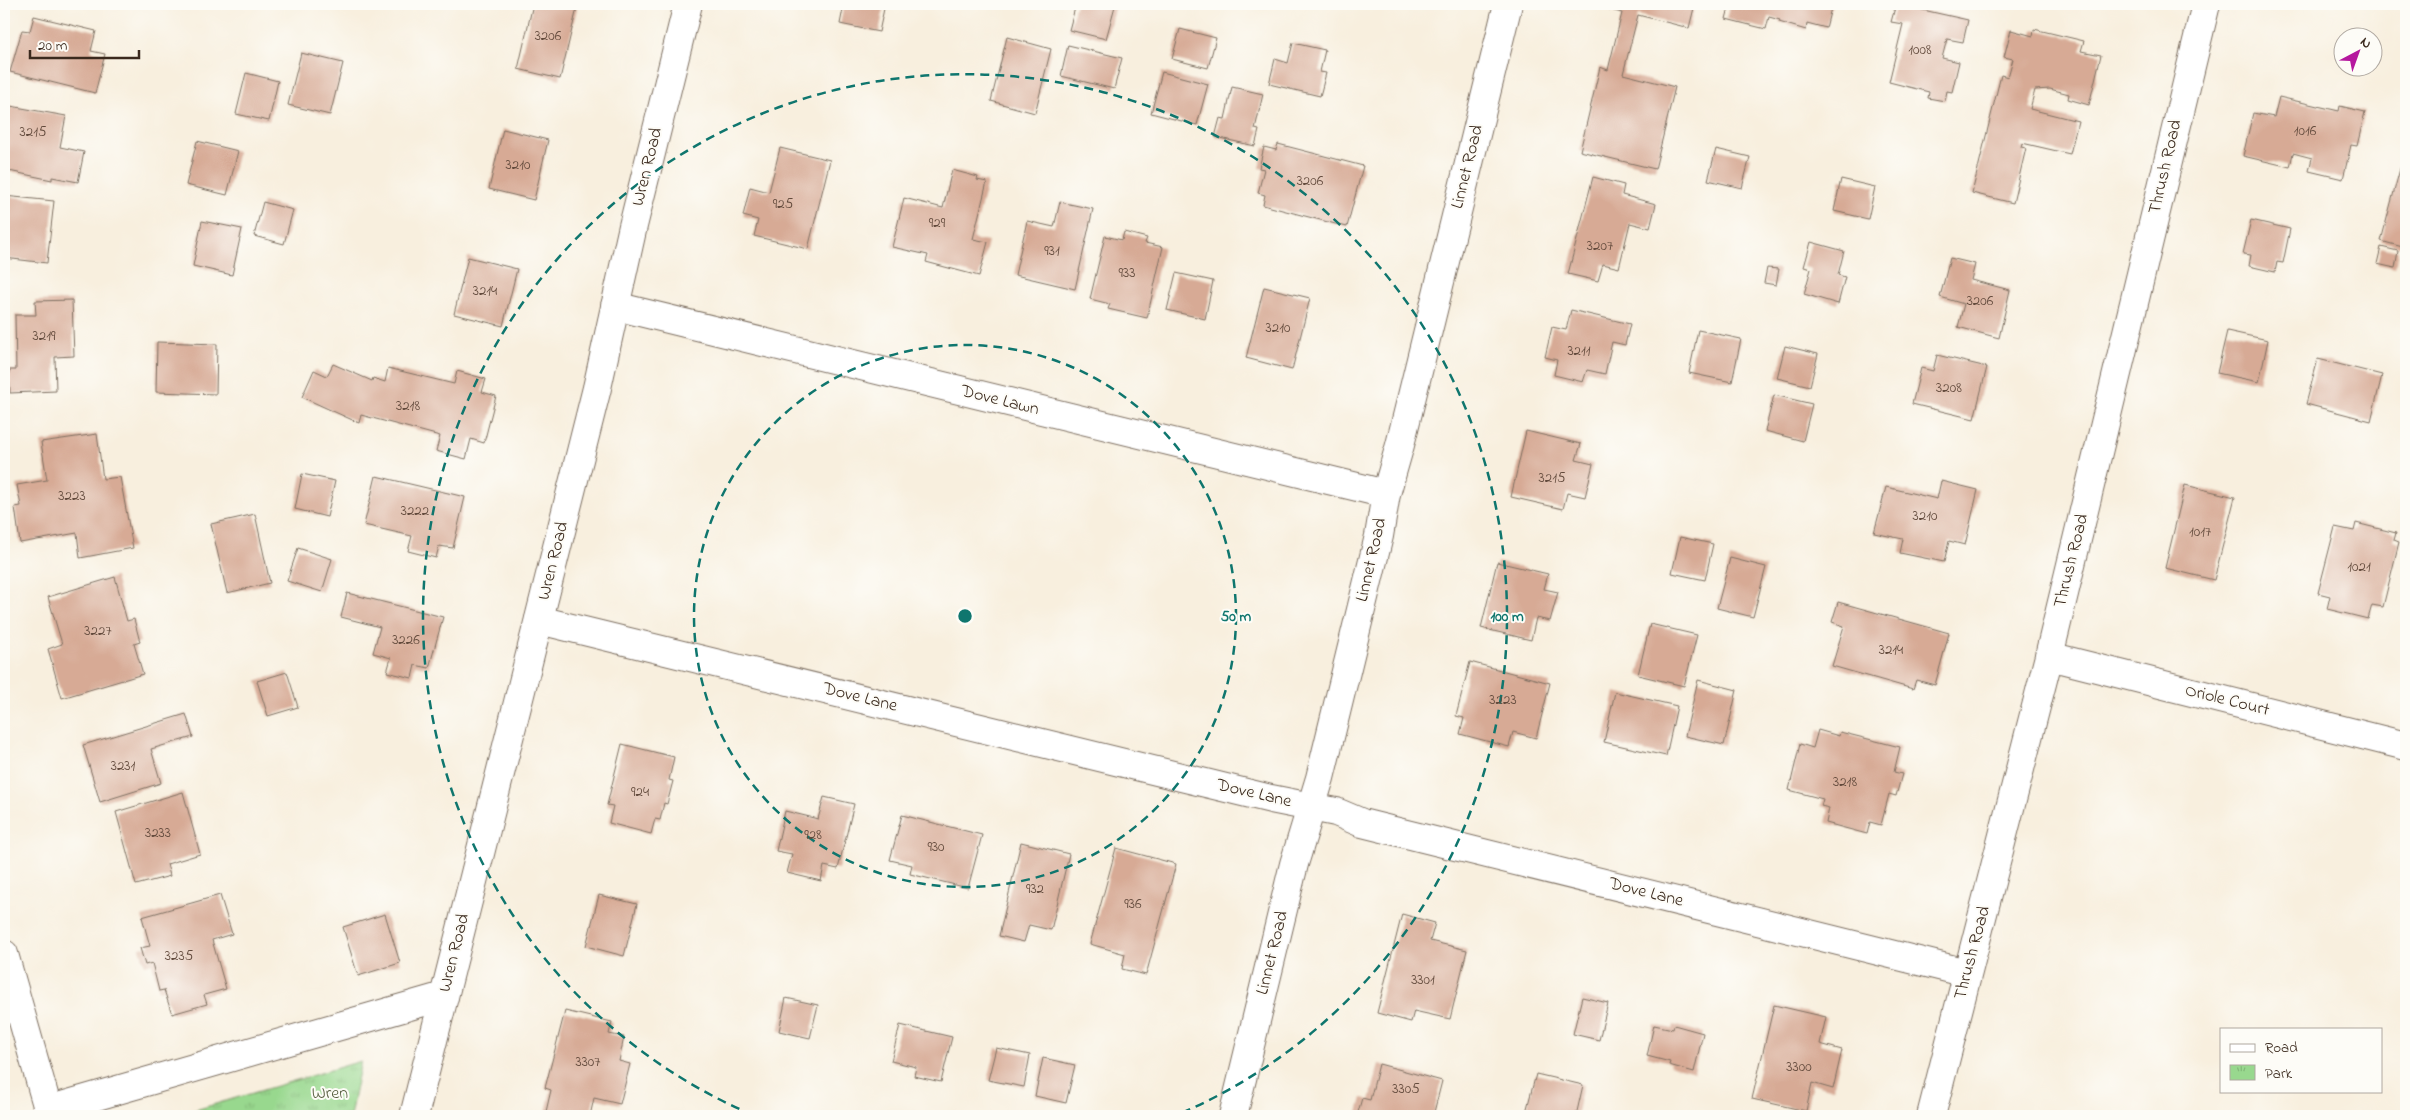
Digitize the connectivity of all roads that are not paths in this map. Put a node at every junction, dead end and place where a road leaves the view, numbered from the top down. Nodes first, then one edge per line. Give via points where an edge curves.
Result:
1 (688, 4) edge
2 (1508, 4) edge
3 (2206, 4) edge
4 (615, 306) junction
5 (1386, 494) junction
6 (539, 620) junction
7 (2049, 656) junction
8 (2406, 746) edge
9 (1311, 806) junction
10 (4, 954) edge
11 (1967, 973) junction
12 (444, 996) junction
13 (49, 1113) edge
14 (414, 1116) edge
15 (1233, 1116) edge
16 (1931, 1116) edge

1 - 4 street, Wren Road
2 - 5 street, Linnet Road
3 - 7 street, Thrush Road
4 - 5 street, Dove Lawn
4 - 6 street, Wren Road
5 - 9 street, Linnet Road via 1379,536
6 - 9 street, Dove Lane via 1271,799
6 - 12 street, Wren Road
7 - 8 street, Oriole Court
7 - 11 street, Thrush Road
9 - 11 street, Dove Lane via 1362,823
9 - 15 street, Linnet Road
10 - 13 street
11 - 16 street, Thrush Road
12 - 13 street
12 - 14 street, Wren Road

